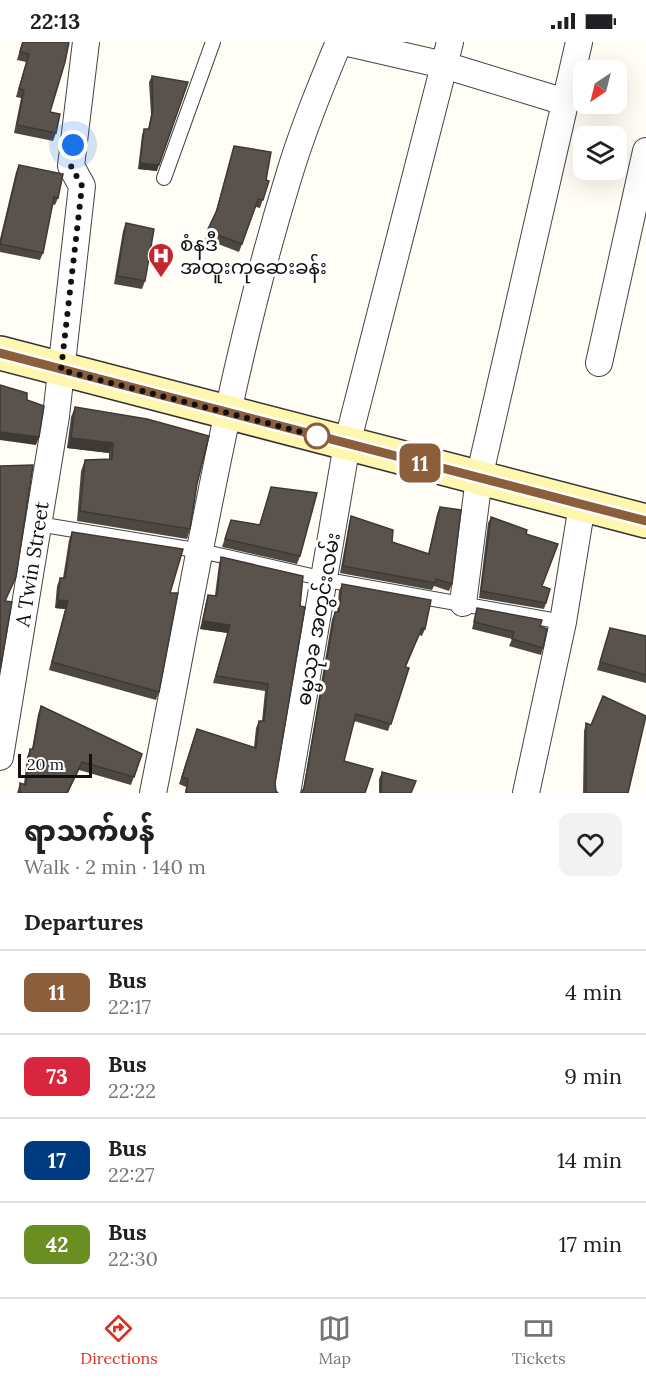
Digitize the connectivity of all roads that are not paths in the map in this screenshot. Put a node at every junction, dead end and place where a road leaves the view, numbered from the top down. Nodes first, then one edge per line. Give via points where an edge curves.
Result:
1 (86, 42) edge
2 (213, 42) edge
3 (339, 42) edge
4 (344, 42) edge
5 (579, 42) edge
6 (447, 53) edge
7 (565, 102) junction
8 (645, 166) edge
9 (164, 178) dead end
10 (0, 353) edge
11 (599, 363) dead end
12 (61, 370) junction
13 (228, 413) junction
14 (347, 444) junction
15 (479, 478) junction
16 (582, 505) junction
17 (646, 521) edge
18 (38, 524) junction
19 (201, 551) junction
20 (326, 578) junction
21 (463, 603) junction
22 (563, 622) junction
23 (0, 757) edge
24 (153, 793) edge
25 (287, 793) edge
26 (526, 793) edge

1 - 12 street, A Twin Street via 71,166 82,186
2 - 9 lane
3 - 13 street via 287,181
4 - 6 street
5 - 7 street
6 - 7 street
6 - 14 street, ဓမ္မသုခ အတွင်းလမ်း
7 - 15 street
8 - 11 street
10 - 12 main road
12 - 13 main road
12 - 18 street, A Twin Street
13 - 14 main road
13 - 19 street
14 - 15 main road
14 - 20 street, ဓမ္မသုခ အတွင်းလမ်း
15 - 16 main road
15 - 21 street
16 - 17 main road
16 - 22 street
18 - 19 lane
18 - 23 street, A Twin Street
19 - 20 lane
19 - 24 street
20 - 21 lane
20 - 25 street, ဓမ္မသုခ အတွင်းလမ်း
21 - 22 lane
22 - 26 street

